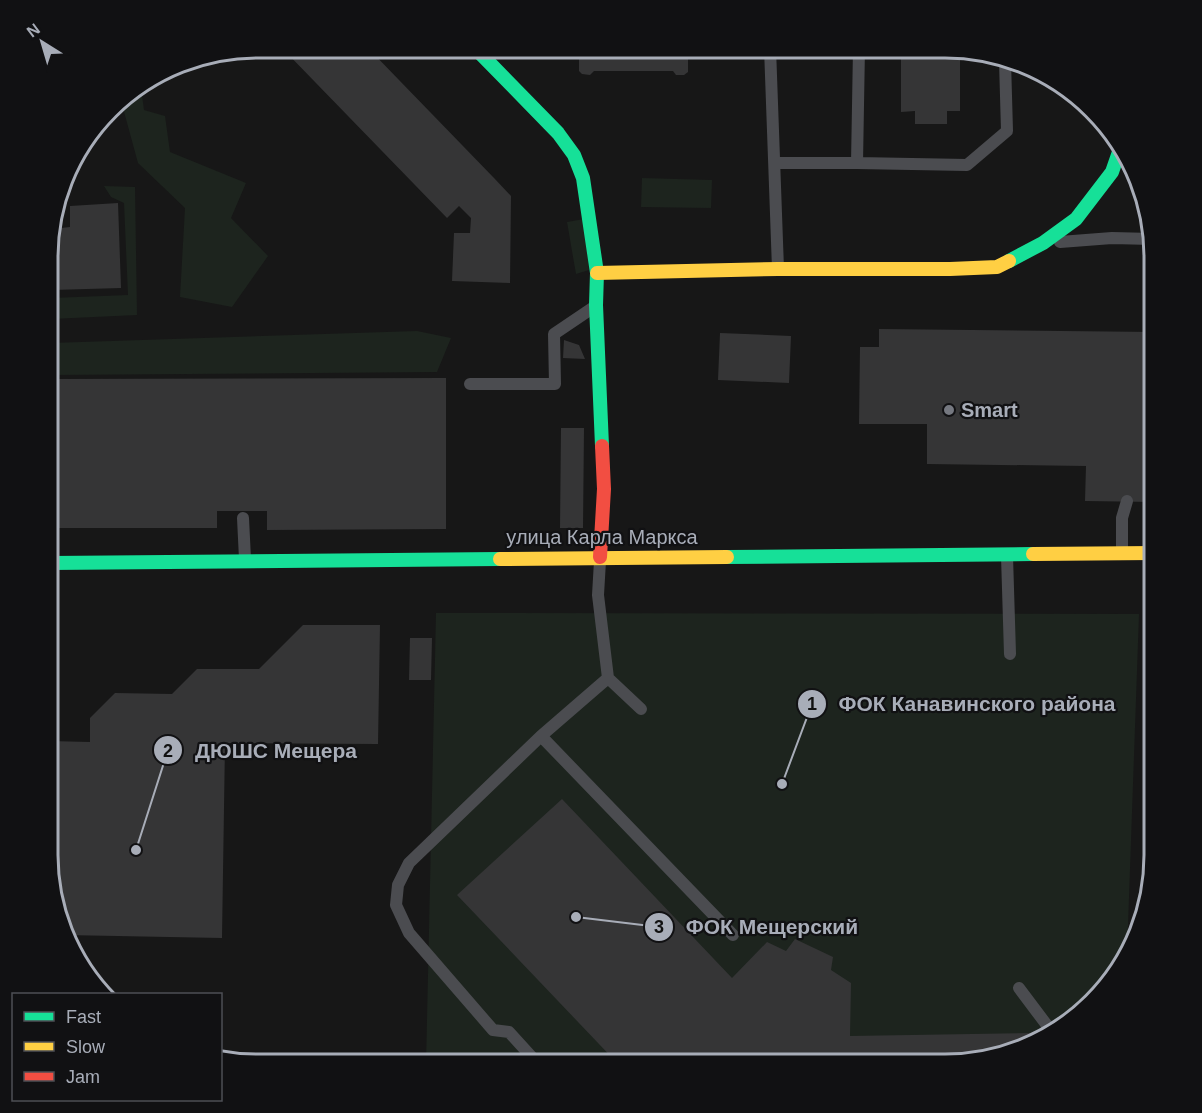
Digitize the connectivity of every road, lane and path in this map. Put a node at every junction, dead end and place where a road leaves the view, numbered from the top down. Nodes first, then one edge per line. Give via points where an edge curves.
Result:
1 (485, 58) edge
2 (770, 59) edge
3 (859, 59) edge
4 (1005, 68) edge
5 (1117, 158) edge
6 (775, 163) junction
7 (857, 163) junction
8 (1142, 239) edge
9 (1044, 243) junction
10 (778, 269) junction
11 (597, 273) junction
12 (596, 305) junction
13 (470, 384) dead end
14 (1127, 501) dead end
15 (243, 518) dead end
16 (1122, 553) junction
17 (1144, 553) edge
18 (1007, 554) junction
19 (600, 556) junction
20 (245, 561) junction
21 (58, 563) edge
22 (1010, 654) dead end
23 (608, 678) junction
24 (641, 709) dead end
25 (541, 736) junction
26 (733, 935) dead end
27 (1019, 987) dead end
28 (1047, 1026) edge
29 (529, 1054) edge

1 - 11 street via 558,133 574,155 583,178
2 - 6 lane
3 - 7 lane
4 - 7 lane via 1007,131 967,165
5 - 9 street via 1112,172 1076,219
6 - 7 lane
6 - 10 lane
8 - 9 lane
9 - 10 street via 997,267
10 - 11 street
11 - 12 street
12 - 13 lane via 554,334 555,384
12 - 19 street via 604,489
14 - 16 lane via 1122,518
15 - 20 lane
16 - 17 street, улица Карла Маркса
16 - 18 street, улица Карла Маркса
18 - 19 street, улица Карла Маркса
18 - 22 lane
19 - 20 street, улица Карла Маркса
19 - 23 lane via 598,594
20 - 21 street, улица Карла Маркса
23 - 24 lane
23 - 25 lane
25 - 26 lane
25 - 29 lane via 409,863 398,885 396,905 409,933 493,1030 509,1032
27 - 28 lane

